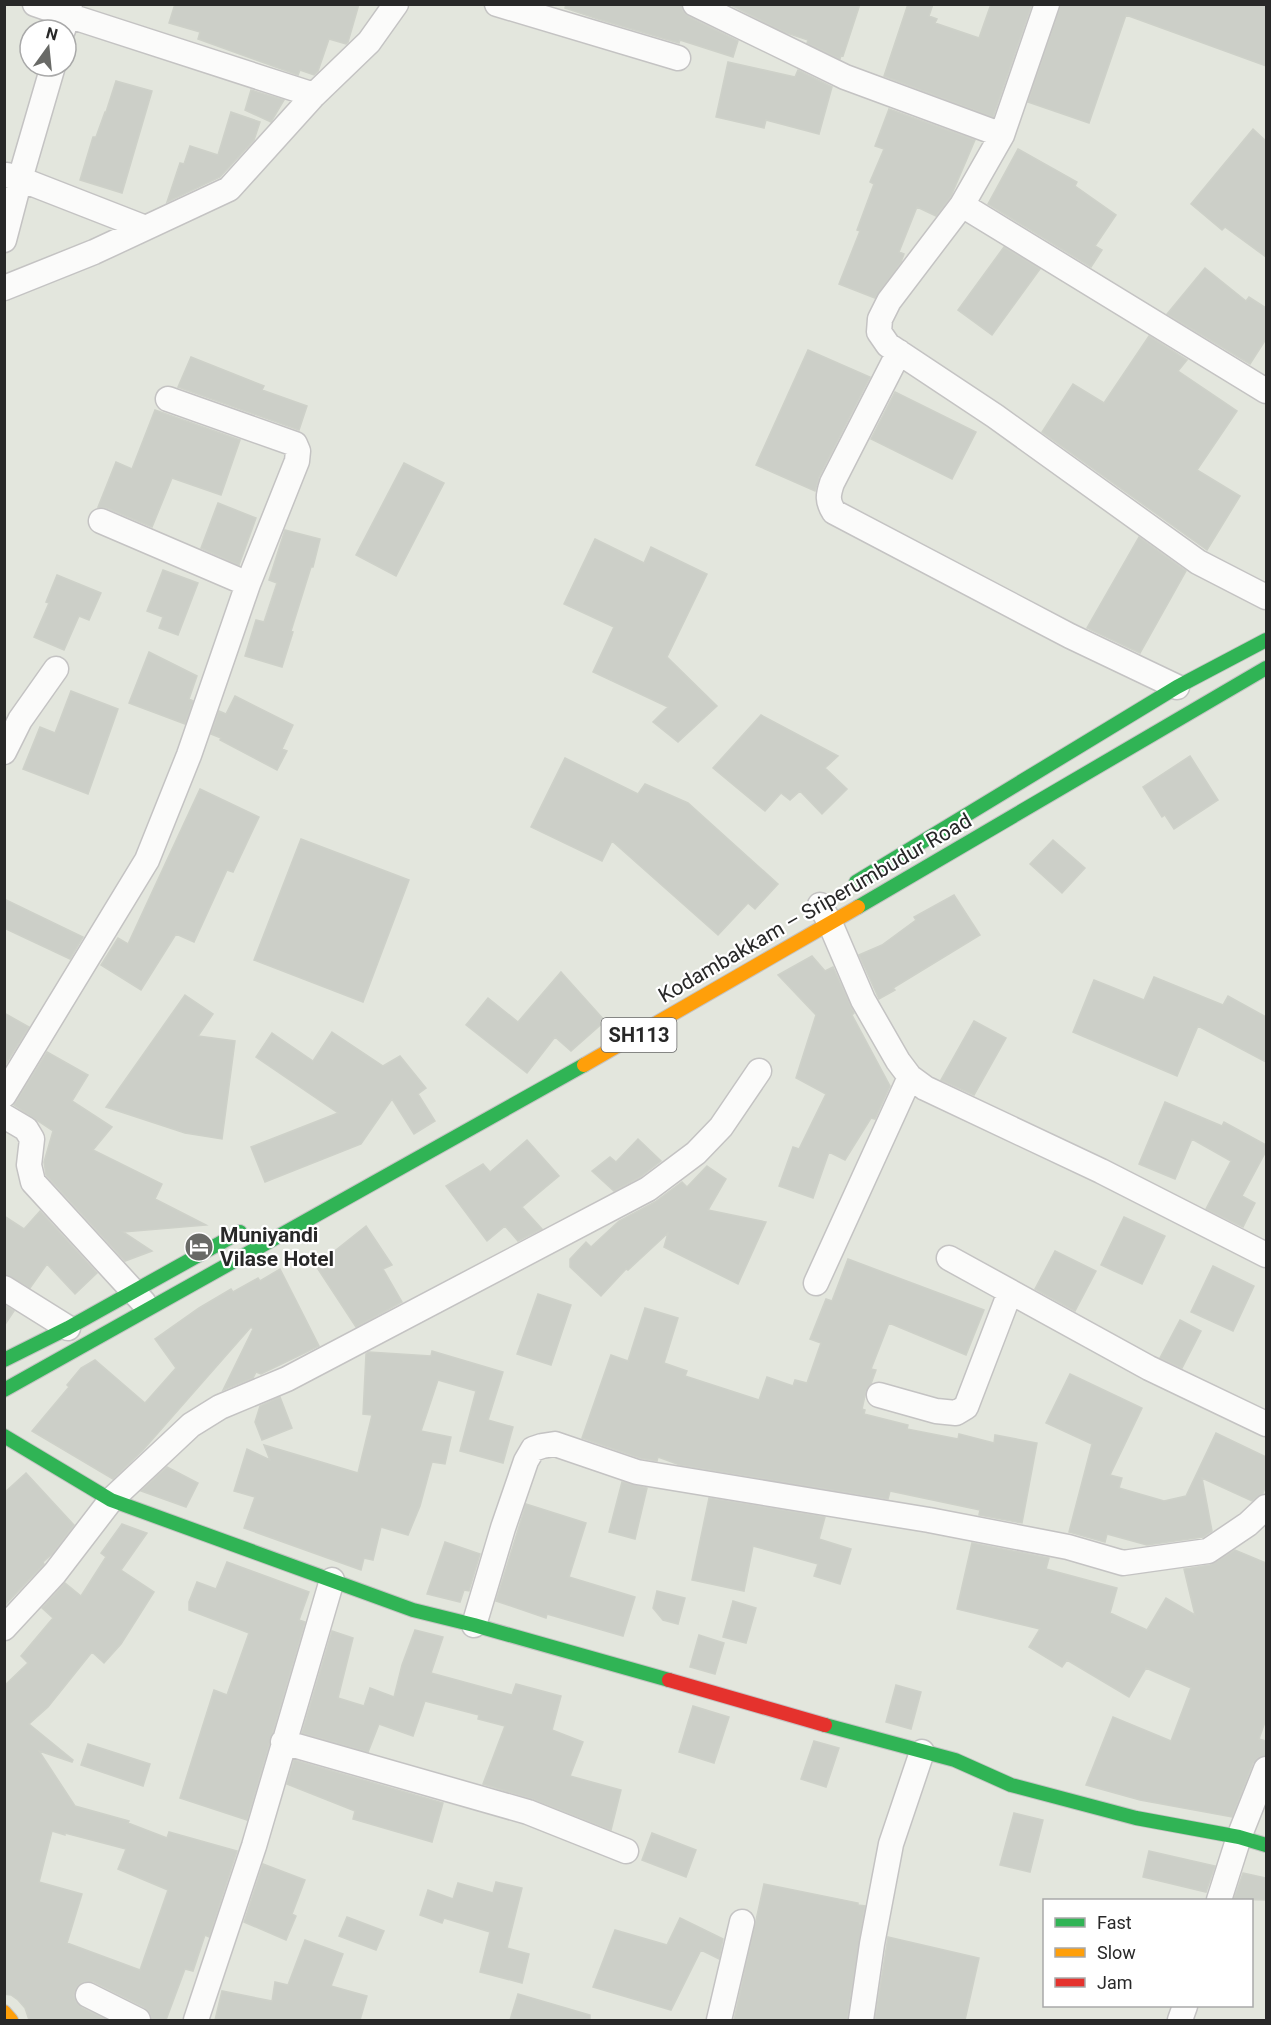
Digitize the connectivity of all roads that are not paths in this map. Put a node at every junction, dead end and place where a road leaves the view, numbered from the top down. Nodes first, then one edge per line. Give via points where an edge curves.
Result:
1 (35, 4) edge
2 (396, 4) edge
3 (497, 4) edge
4 (695, 4) edge
5 (1047, 4) edge
6 (67, 16) edge
7 (678, 58) dead end
8 (49, 78) edge
9 (314, 95) junction
10 (1002, 135) junction
11 (12, 177) edge
12 (962, 205) junction
13 (143, 227) junction
14 (4, 240) edge
15 (4, 288) edge
16 (899, 352) junction
17 (1266, 391) edge
18 (168, 399) dead end
19 (101, 521) dead end
20 (248, 584) junction
21 (1266, 597) edge
22 (1266, 640) edge
23 (1266, 668) edge
24 (56, 669) dead end
25 (1177, 687) junction
26 (4, 752) edge
27 (828, 905) junction
28 (759, 1071) dead end
29 (910, 1077) junction
30 (4, 1095) edge
31 (4, 1116) edge
32 (247, 1228) dead end
33 (1266, 1255) edge
34 (949, 1258) dead end
35 (816, 1283) dead end
36 (4, 1288) edge
37 (132, 1291) junction
38 (1010, 1292) junction
39 (150, 1308) junction
40 (68, 1328) junction
41 (4, 1360) edge
42 (4, 1390) edge
43 (879, 1395) dead end
44 (1266, 1424) edge
45 (4, 1436) edge
46 (111, 1500) junction
47 (1266, 1507) edge
48 (332, 1580) junction
49 (474, 1625) junction
50 (4, 1628) edge
51 (283, 1742) junction
52 (922, 1752) junction
53 (1266, 1769) edge
54 (1239, 1838) junction
55 (1266, 1845) edge
56 (626, 1851) dead end
57 (1219, 1899) edge
58 (742, 1922) dead end
59 (88, 1995) dead end
60 (4, 2012) edge
61 (11, 2020) edge
62 (138, 2020) edge
63 (196, 2020) edge
64 (719, 2020) edge
65 (861, 2020) edge

1 - 6 street
2 - 9 street via 369,42
3 - 7 street
4 - 10 street via 845,77
5 - 10 street
6 - 9 street
8 - 11 street
9 - 13 street via 229,189
10 - 12 street
11 - 13 street
11 - 14 street
12 - 16 street via 889,301 880,319 879,332
12 - 17 street
13 - 15 street via 94,252
16 - 21 street via 1198,562
16 - 25 street via 832,483 828,494 834,512 1070,636
18 - 20 street via 296,444 297,461
19 - 20 street
20 - 30 street via 189,755 147,860
22 - 25 main road, Kodambakkam – Sriperumbudur Road / SH113
23 - 27 main road, Kodambakkam – Sriperumbudur Road / SH113
24 - 26 street via 20,720
25 - 27 main road, Kodambakkam – Sriperumbudur Road / SH113
27 - 29 street via 863,1000
27 - 39 main road, Kodambakkam – Sriperumbudur Road / SH113 via 656,1025
28 - 46 street via 721,1127 696,1153 648,1189 287,1379 220,1407 191,1425
29 - 33 street via 925,1088
29 - 35 street
31 - 37 street via 26,1129 32,1139 29,1165 33,1182
32 - 37 main road
34 - 38 street
36 - 40 street
37 - 39 street
37 - 40 main road
38 - 43 street via 966,1407 956,1413 936,1411
38 - 44 street via 1149,1368
39 - 42 main road, Kodambakkam – Sriperumbudur Road / SH113
40 - 41 main road
45 - 46 main road
46 - 48 main road
46 - 50 street via 55,1573
47 - 49 street via 1208,1551 1122,1563 1068,1547 929,1520 637,1472 555,1444 533,1449 526,1461
48 - 49 main road via 413,1610
48 - 51 street
49 - 52 main road
51 - 56 street via 528,1812
51 - 63 street via 254,1846
52 - 54 main road via 956,1760 1011,1785 1136,1818
52 - 65 street via 891,1844
53 - 54 street
54 - 55 main road
54 - 57 street
58 - 64 street
59 - 62 street
60 - 61 main road

